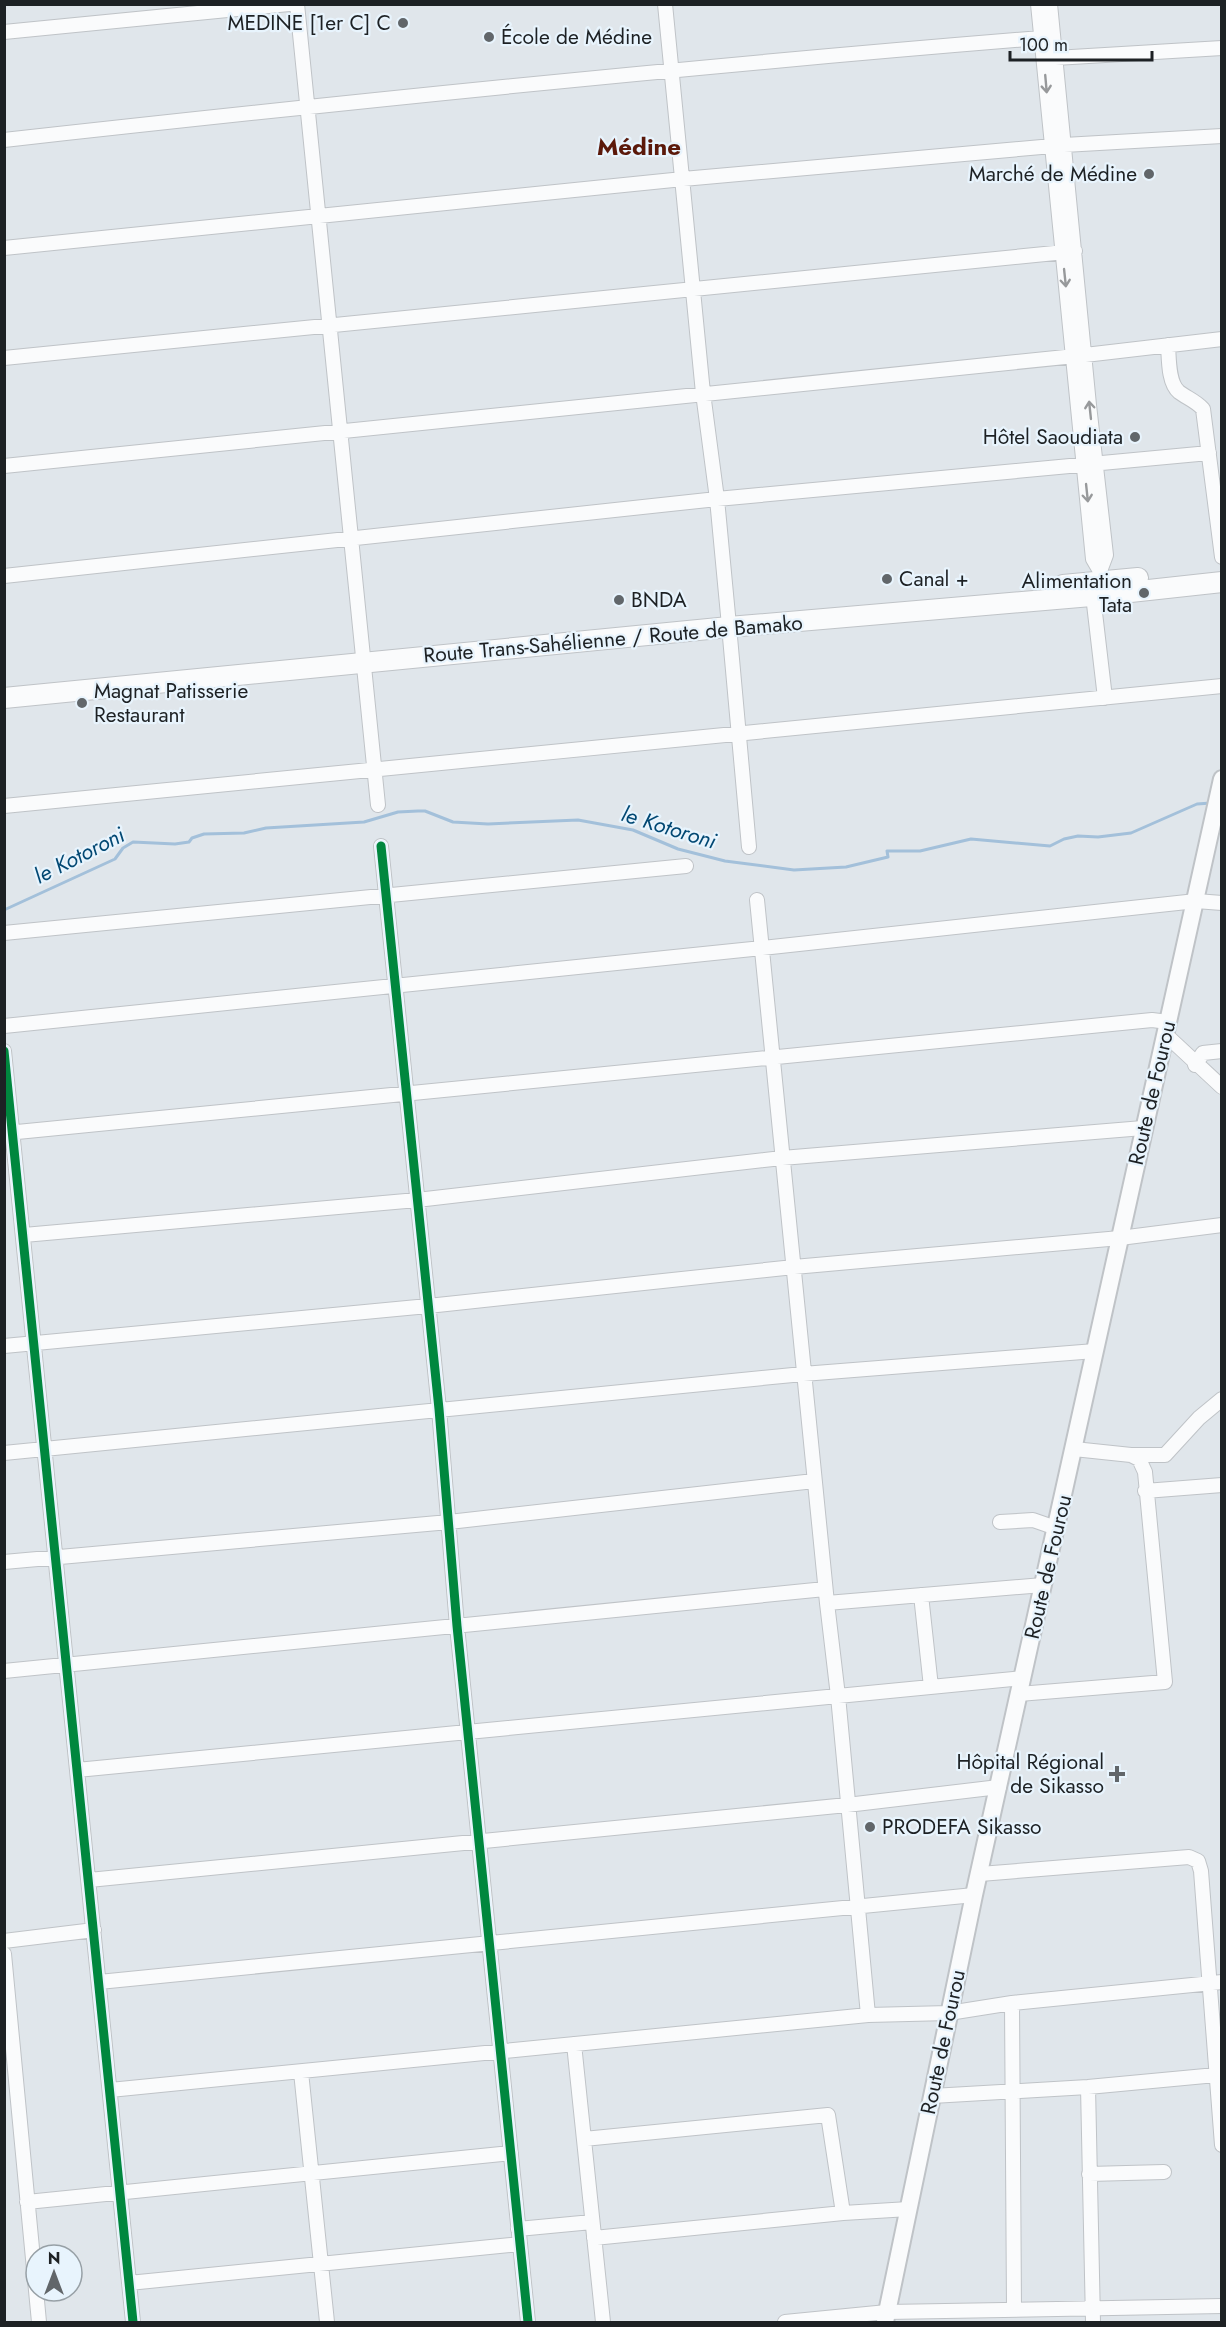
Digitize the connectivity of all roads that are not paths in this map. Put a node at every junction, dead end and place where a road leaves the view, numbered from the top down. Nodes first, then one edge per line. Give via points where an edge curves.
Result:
1 (289, 4) edge
2 (297, 4) edge
3 (665, 4) edge
4 (1038, 4) edge
5 (1050, 4) edge
6 (4, 32) edge
7 (1047, 37) junction
8 (1221, 48) edge
9 (1055, 58) junction
10 (672, 70) junction
11 (308, 107) junction
12 (1221, 136) edge
13 (4, 140) edge
14 (1058, 145) junction
15 (683, 179) junction
16 (318, 215) junction
17 (4, 248) edge
18 (1068, 252) junction
19 (694, 290) junction
20 (330, 326) junction
21 (1221, 339) edge
22 (1167, 345) junction
23 (1079, 356) junction
24 (4, 358) edge
25 (703, 393) junction
26 (340, 432) junction
27 (1209, 453) junction
28 (1090, 465) junction
29 (4, 466) edge
30 (717, 499) junction
31 (351, 538) junction
32 (1221, 557) edge
33 (1221, 570) edge
34 (4, 576) edge
35 (1221, 582) edge
36 (1098, 585) junction
37 (729, 621) junction
38 (363, 656) junction
39 (4, 686) edge
40 (1221, 686) edge
41 (4, 698) edge
42 (1105, 698) junction
43 (739, 733) junction
44 (374, 769) junction
45 (1221, 782) edge
46 (378, 805) dead end
47 (4, 806) edge
48 (381, 846) dead end
49 (749, 847) dead end
50 (686, 866) dead end
51 (386, 896) junction
52 (757, 900) dead end
53 (1196, 901) junction
54 (1221, 903) edge
55 (4, 933) edge
56 (762, 948) junction
57 (395, 985) junction
58 (4, 1026) edge
59 (1166, 1028) junction
60 (4, 1051) edge
61 (1221, 1051) edge
62 (773, 1058) junction
63 (1195, 1065) junction
64 (1221, 1087) edge
65 (405, 1094) junction
66 (1143, 1128) junction
67 (9, 1132) edge
68 (782, 1158) junction
69 (417, 1200) junction
70 (1221, 1225) edge
71 (24, 1235) junction
72 (1120, 1238) junction
73 (794, 1267) junction
74 (428, 1306) junction
75 (34, 1342) junction
76 (4, 1346) edge
77 (1095, 1351) junction
78 (803, 1374) junction
79 (1221, 1400) edge
80 (439, 1409) junction
81 (45, 1449) junction
82 (1074, 1449) junction
83 (4, 1453) edge
84 (1131, 1455) junction
85 (814, 1481) junction
86 (1221, 1485) edge
87 (1146, 1491) junction
88 (449, 1521) junction
89 (1000, 1522) dead end
90 (1056, 1528) junction
91 (56, 1556) junction
92 (4, 1562) edge
93 (1043, 1585) junction
94 (921, 1595) junction
95 (826, 1596) junction
96 (458, 1626) junction
97 (67, 1665) junction
98 (4, 1671) edge
99 (1021, 1686) junction
100 (931, 1687) junction
101 (838, 1696) junction
102 (468, 1731) junction
103 (77, 1770) junction
104 (999, 1787) junction
105 (847, 1805) junction
106 (480, 1841) junction
107 (980, 1874) junction
108 (89, 1880) junction
109 (974, 1895) junction
110 (857, 1906) junction
111 (94, 1930) junction
112 (4, 1941) edge
113 (489, 1943) junction
114 (4, 1954) edge
115 (99, 1982) junction
116 (1215, 1982) edge
117 (1012, 2003) junction
118 (949, 2013) junction
119 (868, 2015) junction
120 (574, 2044) junction
121 (500, 2051) junction
122 (301, 2072) junction
123 (1216, 2075) junction
124 (1088, 2087) junction
125 (110, 2090) junction
126 (1013, 2090) junction
127 (932, 2096) junction
128 (584, 2139) junction
129 (1221, 2145) edge
130 (511, 2153) junction
131 (1164, 2172) dead end
132 (311, 2174) junction
133 (1089, 2174) junction
134 (120, 2192) junction
135 (27, 2202) junction
136 (909, 2209) junction
137 (843, 2213) junction
138 (592, 2222) junction
139 (518, 2229) junction
140 (594, 2238) junction
141 (520, 2244) junction
142 (322, 2265) junction
143 (129, 2283) junction
144 (1221, 2306) edge
145 (1091, 2307) junction
146 (1014, 2309) junction
147 (886, 2317) edge
148 (39, 2322) edge
149 (133, 2322) edge
150 (327, 2322) edge
151 (528, 2322) edge
152 (603, 2322) edge
153 (785, 2322) edge
154 (1093, 2322) edge

1 - 6 street
2 - 11 street
3 - 10 street
4 - 7 street
5 - 7 street
7 - 9 street
7 - 10 street
7 -> 14 street
8 - 9 street
9 - 14 street
10 - 11 street
10 - 15 street
11 - 13 street
11 - 16 street
12 - 14 street
14 - 15 street
14 - 18 street
15 - 16 street
15 - 19 street
16 - 17 street
16 - 20 street
18 - 19 street
18 - 23 street
19 - 20 street
19 - 25 street
20 - 24 street
20 - 26 street
21 - 22 street
22 - 23 street
22 - 27 street via 1174,385 1203,409
23 - 25 street
23 - 28 street
25 - 26 street
25 - 30 street
26 - 29 street
26 - 31 street
27 - 28 street
27 - 32 street
28 - 30 street
28 - 36 street via 1106,555
30 - 31 street
30 - 37 street
31 - 34 street
31 - 38 street
33 - 36 highway, Route Trans-Sahélienne / Route de Bamako
35 - 36 highway, Route Trans-Sahélienne / Route de Bamako
36 - 37 highway, Route Trans-Sahélienne / Route de Bamako
36 - 42 street
37 - 38 highway, Route Trans-Sahélienne / Route de Bamako
37 - 43 street
38 - 39 highway, Route Trans-Sahélienne / Route de Bamako
38 - 41 highway, Route Trans-Sahélienne / Route de Bamako
38 - 44 street
40 - 42 street
42 - 43 street
43 - 44 street
43 - 49 street
44 - 46 street
44 - 47 street
45 - 53 main road, Route de Fourou
48 - 51 street
50 - 51 street
51 - 55 street
51 - 57 street
52 - 56 street
53 - 54 street
53 - 56 street
53 - 59 main road, Route de Fourou
56 - 57 street
56 - 62 street
57 - 58 street
57 - 65 street
59 - 62 street via 1152,1020
59 - 63 street
59 - 66 main road, Route de Fourou
60 - 67 street
61 - 63 street via 1203,1053
62 - 65 street
62 - 68 street
63 - 64 street
65 - 67 street
65 - 69 street
66 - 68 street
66 - 72 main road, Route de Fourou
67 - 71 street
68 - 69 street
68 - 73 street
69 - 71 street
69 - 74 street
70 - 72 street
71 - 75 street
72 - 73 street
72 - 77 main road, Route de Fourou
73 - 74 street
73 - 78 street
74 - 75 street
74 - 80 street
75 - 76 street
75 - 81 street
77 - 78 street
77 - 82 main road, Route de Fourou
78 - 80 street
78 - 85 street
79 - 84 street via 1165,1455
80 - 81 street
80 - 88 street
81 - 83 street
81 - 91 street
82 - 84 street
82 - 90 main road, Route de Fourou
84 - 87 street via 1139,1459 1145,1472
85 - 88 street
85 - 95 street
86 - 87 street
87 - 99 street via 1165,1682
88 - 91 street
88 - 96 street
89 - 90 street via 1033,1520
90 - 93 main road, Route de Fourou
91 - 92 street
91 - 97 street
93 - 94 street
93 - 99 main road, Route de Fourou
94 - 95 street
94 - 100 street
95 - 96 street
95 - 101 street
96 - 97 street
96 - 102 street
97 - 98 street
97 - 103 street
99 - 100 street
99 - 104 main road, Route de Fourou
100 - 101 street
101 - 102 street
101 - 105 street
102 - 103 street
102 - 106 street
103 - 108 street
104 - 105 street
104 - 107 main road, Route de Fourou
105 - 106 street
105 - 110 street
106 - 108 street
106 - 113 street
107 - 109 main road, Route de Fourou
107 - 116 street via 1189,1857 1198,1861
108 - 111 street
109 - 110 street
109 - 118 main road, Route de Fourou
110 - 113 street
110 - 119 street
111 - 112 street
111 - 115 street
113 - 115 street
113 - 121 street
114 - 135 street
115 - 125 street
116 - 117 street
116 - 123 street
117 - 118 street
117 - 126 street
118 - 119 street
118 - 127 main road, Route de Fourou
119 - 120 street
120 - 121 street
120 - 128 street
121 - 122 street
121 - 130 street
122 - 125 street
122 - 132 street
123 - 124 street
123 - 129 street
124 - 126 street
124 - 133 street
125 - 134 street
126 - 127 street
126 - 146 street
127 - 136 main road, Route de Fourou
128 - 137 street via 828,2115
128 - 138 street
130 - 132 street
130 - 139 street
131 - 133 street
132 - 134 street
132 - 142 street
133 - 145 street
134 - 135 street
134 - 143 street
135 - 148 street
136 - 137 street
136 - 147 main road, Route de Fourou
137 - 140 street
138 - 139 street
138 - 140 street
139 - 141 street
140 - 152 street
141 - 142 street
141 - 151 street
142 - 143 street
142 - 150 street
143 - 149 street
144 - 145 street
145 - 146 street
145 - 154 street
146 - 147 street
147 - 153 street

